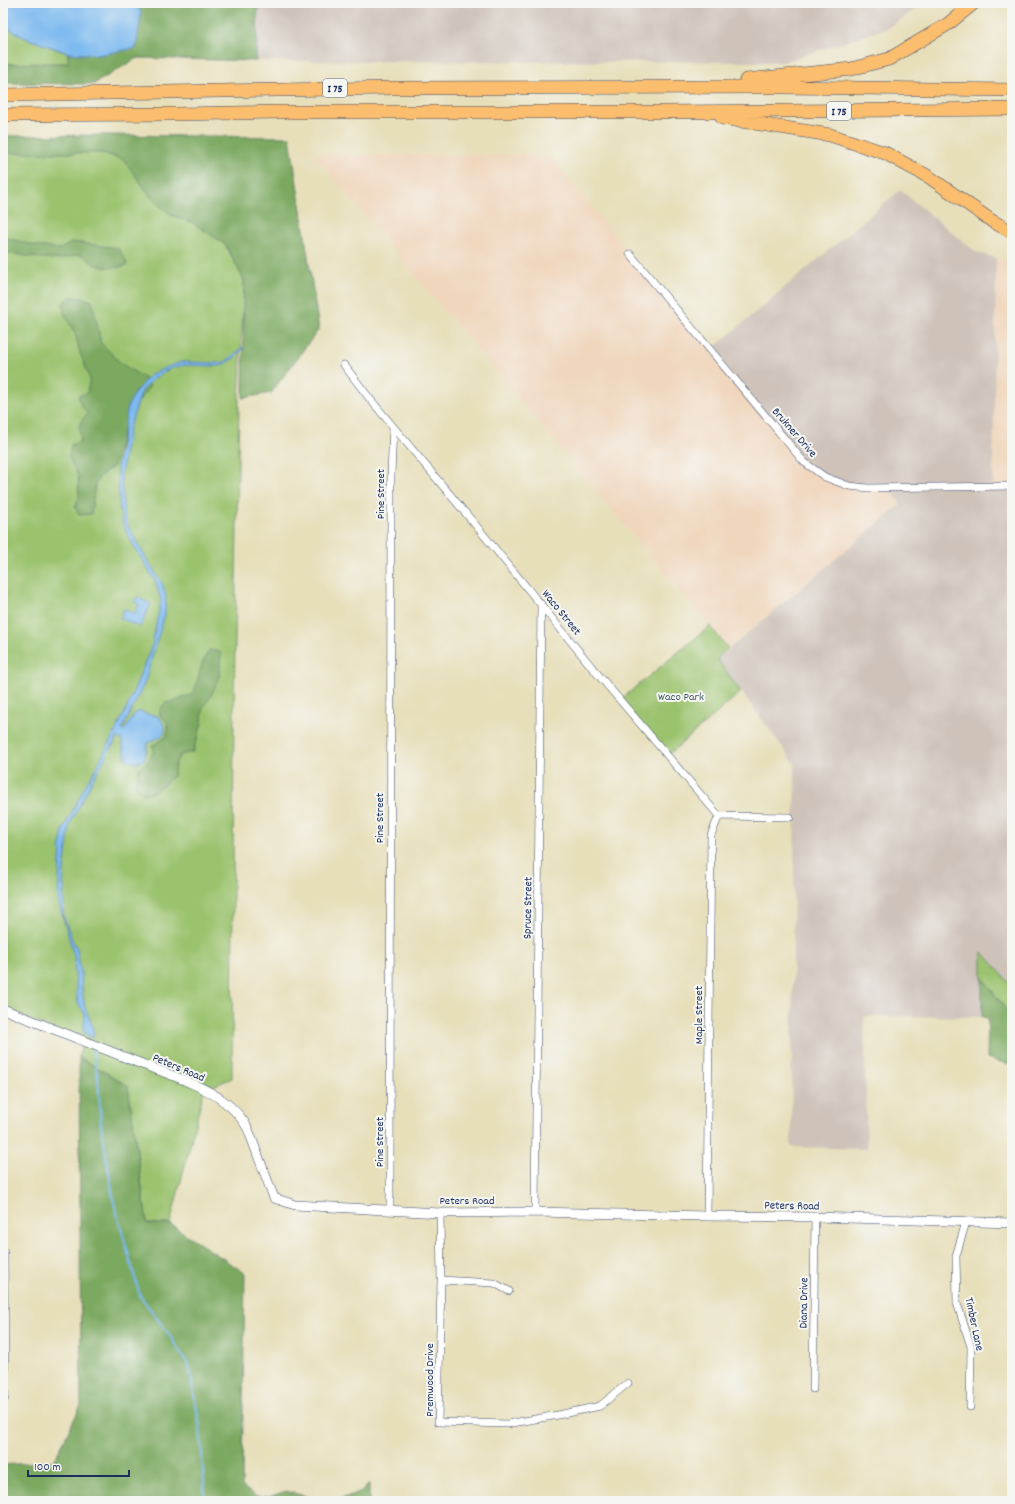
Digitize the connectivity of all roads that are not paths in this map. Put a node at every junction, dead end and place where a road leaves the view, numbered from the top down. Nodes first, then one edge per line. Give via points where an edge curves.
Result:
1 (974, 3) edge
2 (666, 87) junction
3 (1012, 90) edge
4 (3, 95) edge
5 (1012, 109) edge
6 (666, 112) junction
7 (3, 115) edge
8 (1012, 232) edge
9 (630, 254) dead end
10 (344, 365) dead end
11 (393, 427) junction
12 (1012, 486) edge
13 (541, 604) junction
14 (719, 816) junction
15 (790, 817) dead end
16 (3, 1009) edge
17 (390, 1209) junction
18 (535, 1212) junction
19 (440, 1213) junction
20 (707, 1216) junction
21 (815, 1217) junction
22 (966, 1222) junction
23 (1012, 1223) edge
24 (4, 1253) dead end
25 (441, 1280) junction
26 (509, 1291) dead end
27 (3, 1321) edge
28 (628, 1383) dead end
29 (813, 1389) dead end
30 (5, 1398) dead end
31 (970, 1407) dead end

1 - 2 highway via 948,24 890,59 851,69
2 - 3 highway, I 75
2 - 4 highway, I 75 via 392,88
5 - 6 highway, I 75
6 - 7 highway, I 75
6 - 8 highway via 830,135 885,153 929,177
9 - 12 street, Brukner Drive via 804,462 825,478 848,486 867,488
10 - 11 street, Waco Street
11 - 13 street, Waco Street
11 - 17 street, Pine Street
13 - 14 street, Waco Street
13 - 18 street, Spruce Street
14 - 15 street
14 - 20 street, Maple Street via 711,835
16 - 17 street, Peters Road via 204,1090 221,1100 244,1120 274,1198 295,1204
17 - 19 street, Peters Road
18 - 19 street, Peters Road
18 - 20 street, Peters Road
19 - 25 street, Premwood Drive
20 - 21 street, Peters Road
21 - 22 street, Peters Road
21 - 29 street, Diana Drive
22 - 23 street, Peters Road
22 - 31 street, Timber Lane via 956,1256 957,1303 971,1347
24 - 27 street
25 - 26 street via 494,1284
25 - 28 street, Premwood Drive via 438,1422 507,1424 558,1415 600,1406
27 - 30 street

